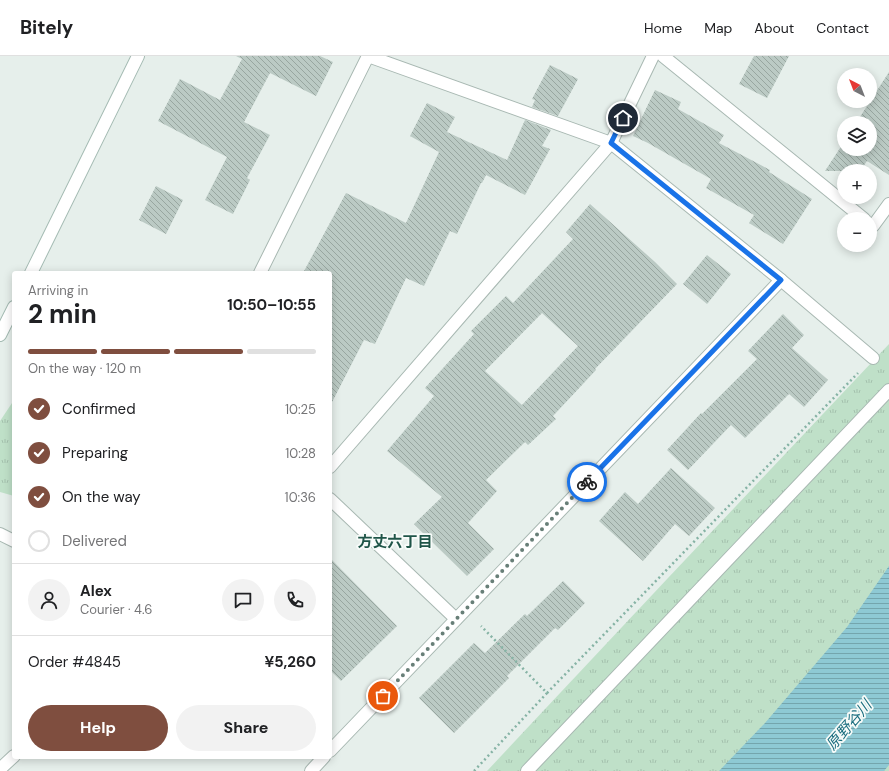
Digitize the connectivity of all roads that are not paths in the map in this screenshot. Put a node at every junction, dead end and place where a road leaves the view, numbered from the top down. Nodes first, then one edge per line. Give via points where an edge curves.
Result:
1 (138, 56) edge
2 (368, 56) edge
3 (653, 56) edge
4 (663, 56) edge
5 (611, 143) junction
6 (889, 204) edge
7 (855, 212) edge
8 (877, 220) edge
9 (32, 271) edge
10 (261, 271) edge
11 (781, 280) junction
12 (12, 311) edge
13 (0, 335) edge
14 (873, 358) road end
15 (889, 390) edge
16 (332, 465) edge
17 (332, 501) edge
18 (0, 534) edge
19 (12, 540) edge
20 (461, 614) junction
21 (332, 749) edge
22 (322, 759) edge
23 (311, 771) edge
24 (527, 771) edge

1 - 9 street
2 - 5 street
2 - 10 street
3 - 5 street
4 - 7 street
5 - 11 street
5 - 16 street
6 - 8 street
11 - 14 street
11 - 20 street
12 - 13 street
15 - 24 street
17 - 20 street
18 - 19 street
20 - 21 street
22 - 23 street

